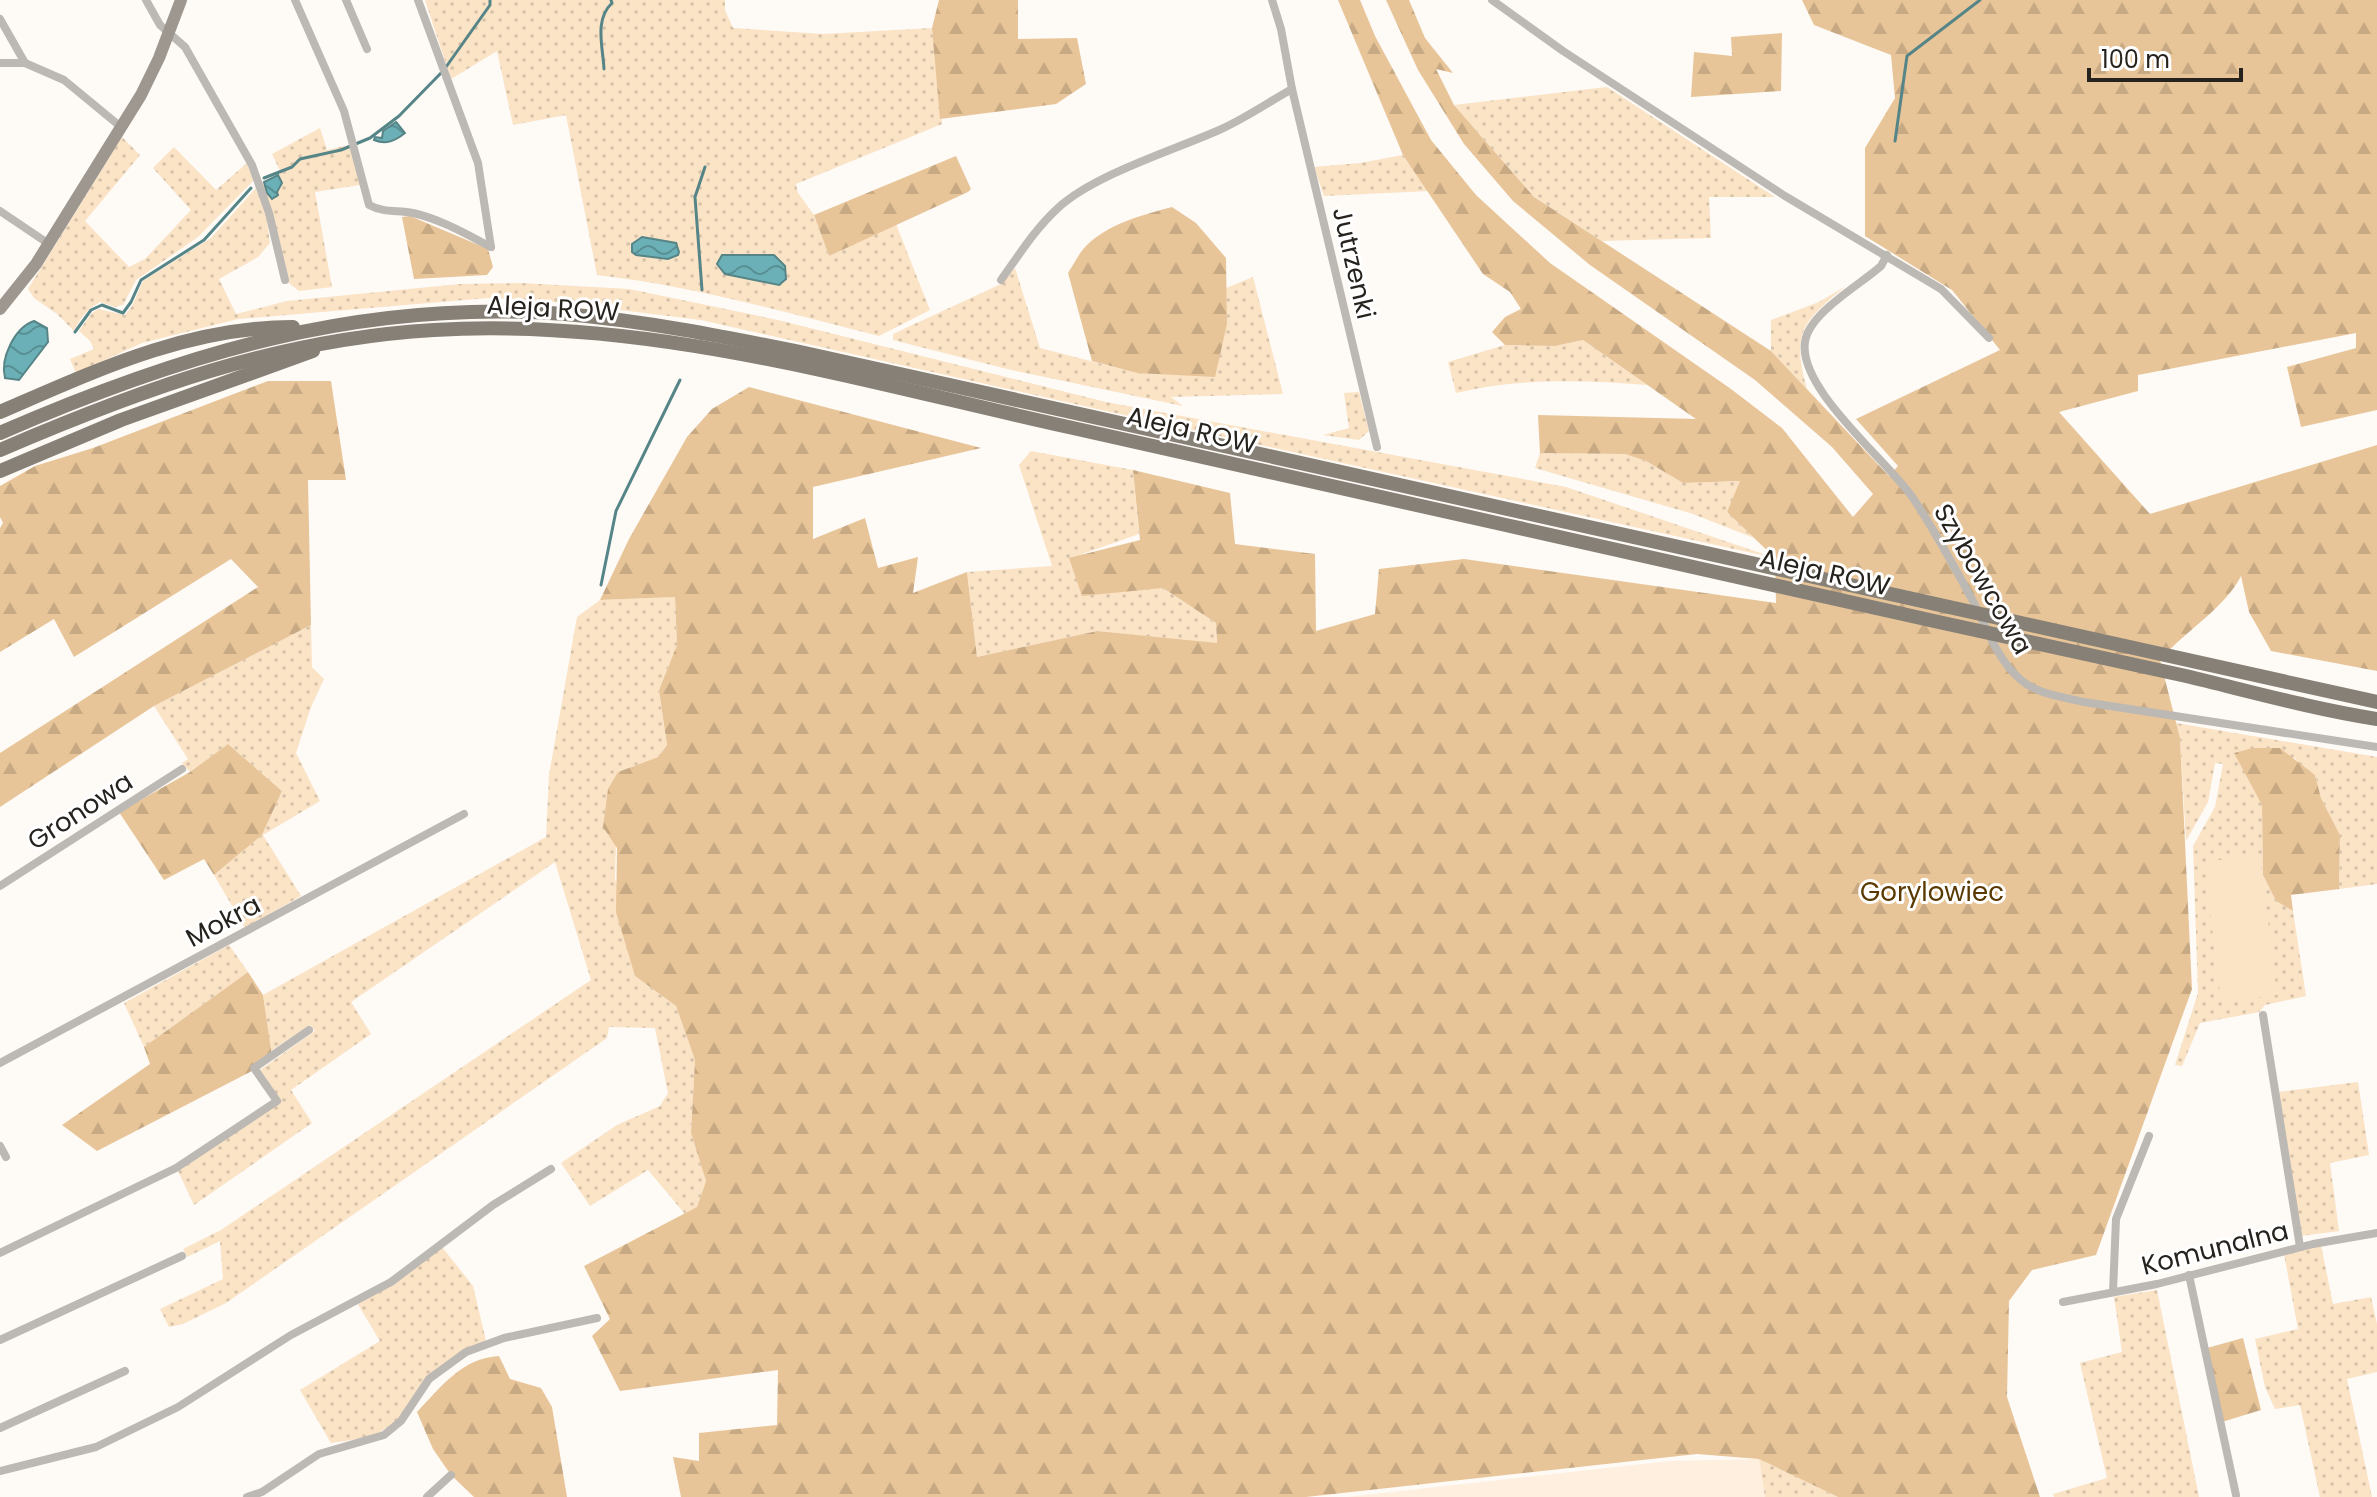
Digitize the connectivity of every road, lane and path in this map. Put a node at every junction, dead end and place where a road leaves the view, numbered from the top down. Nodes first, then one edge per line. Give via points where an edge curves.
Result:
1 (146, 0) edge
2 (181, 0) edge
3 (295, 0) edge
4 (346, 0) edge
5 (418, 0) edge
6 (1272, 0) edge
7 (1492, 0) edge
8 (0, 19) edge
9 (169, 32) junction
10 (367, 49) dead end
11 (0, 63) edge
12 (25, 63) junction
13 (1292, 89) junction
14 (121, 127) junction
15 (0, 211) edge
16 (49, 244) junction
17 (1887, 255) junction
18 (285, 280) dead end
19 (1001, 280) dead end
20 (0, 309) edge
21 (325, 327) junction
22 (1989, 338) dead end
23 (342, 340) junction
24 (0, 412) edge
25 (0, 433) edge
26 (1377, 447) dead end
27 (0, 450) edge
28 (0, 471) edge
29 (2377, 702) edge
30 (2377, 719) edge
31 (2377, 747) edge
32 (182, 769) dead end
33 (464, 814) dead end
34 (0, 886) edge
35 (2263, 1015) dead end
36 (309, 1030) dead end
37 (0, 1063) edge
38 (2149, 1136) dead end
39 (0, 1146) edge
40 (6, 1157) dead end
41 (551, 1169) dead end
42 (2377, 1233) edge
43 (2300, 1247) junction
44 (0, 1253) edge
45 (182, 1256) dead end
46 (2189, 1275) junction
47 (2113, 1292) junction
48 (2063, 1302) dead end
49 (597, 1318) dead end
50 (0, 1340) edge
51 (125, 1371) dead end
52 (0, 1428) edge
53 (0, 1471) edge
54 (451, 1475) dead end
55 (2236, 1495) edge
56 (247, 1497) edge
57 (427, 1497) edge

1 - 9 street
2 - 9 street
3 - 5 street via 344,111 369,205 450,226 491,247 478,163
4 - 10 street
6 - 13 street, Jutrzenki
7 - 17 street via 1772,187
8 - 12 street
9 - 14 street
9 - 18 street via 185,47 252,165
11 - 12 street
12 - 14 street via 64,80
13 - 19 street via 1220,130 1086,188 1037,229
13 - 26 street, Jutrzenki
14 - 16 street
15 - 16 street
16 - 20 street
17 - 22 street via 1941,289
17 - 31 street, Szybowcowa via 1881,266 1815,320 1805,341 1807,364 1822,394 1913,497 1993,642 2021,681 2084,702
21 - 24 main road via 253,327 185,340
21 - 25 main road, Aleja ROW via 179,363
21 - 29 main road, Aleja ROW via 492,313 565,314 672,327
23 - 27 main road, Aleja ROW via 200,372
23 - 28 main road via 121,420
23 - 30 main road, Aleja ROW via 524,328 664,340 793,363
32 - 34 street, Gronowa
33 - 37 street, Mokra
35 - 43 street
36 - 44 street via 254,1068 277,1101 176,1168
38 - 47 street via 2116,1219
39 - 40 street
41 - 53 street via 493,1205 391,1282 291,1335 178,1407 96,1447
42 - 43 street, Komunalna
43 - 46 street, Komunalna
45 - 50 street
46 - 47 street, Komunalna
46 - 55 street
47 - 48 street, Komunalna
49 - 56 street via 504,1338 466,1352 429,1379 401,1421 384,1435 319,1454
51 - 52 street
54 - 57 street

